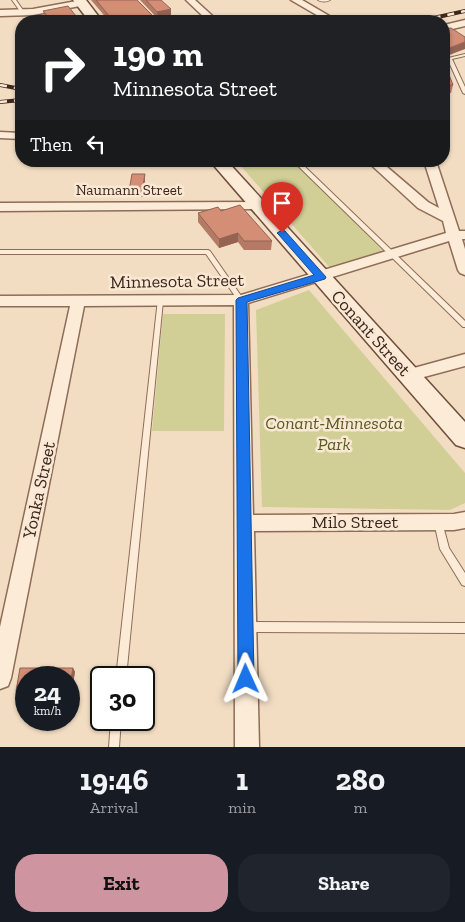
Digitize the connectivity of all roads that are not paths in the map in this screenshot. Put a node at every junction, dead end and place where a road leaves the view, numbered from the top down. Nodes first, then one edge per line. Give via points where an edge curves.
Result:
1 (14, 0) edge
2 (190, 0) edge
3 (296, 0) edge
4 (320, 0) edge
5 (328, 0) edge
6 (80, 2) edge
7 (24, 13) junction
8 (0, 14) edge
9 (91, 15) edge
10 (206, 15) edge
11 (322, 15) edge
12 (464, 24) edge
13 (450, 27) edge
14 (465, 55) edge
15 (450, 58) joint
16 (465, 93) edge
17 (0, 135) edge
18 (15, 136) edge
19 (223, 167) edge
20 (302, 167) edge
21 (380, 167) edge
22 (432, 167) edge
23 (258, 206) junction
24 (0, 207) edge
25 (449, 219) junction
26 (460, 235) edge
27 (0, 252) edge
28 (391, 255) junction
29 (465, 270) edge
30 (321, 277) junction
31 (241, 300) junction
32 (0, 301) edge
33 (78, 301) junction
34 (160, 301) junction
35 (465, 325) edge
36 (465, 360) edge
37 (409, 375) junction
38 (463, 433) edge
39 (465, 520) edge
40 (438, 522) junction
41 (244, 523) junction
42 (465, 582) edge
43 (245, 627) junction
44 (465, 628) edge
45 (122, 666) edge
46 (0, 678) edge
47 (115, 731) edge
48 (114, 747) edge
49 (247, 747) edge

1 - 7 lane
2 - 10 street
3 - 11 street
4 - 5 lane
6 - 7 street
6 - 9 main road
7 - 8 street
12 - 13 street
14 - 15 lane
15 - 16 lane
17 - 18 street
19 - 23 main road, Conant Street
20 - 28 lane
21 - 25 street via 423,205
22 - 25 street
23 - 24 street, Naumann Street
23 - 30 main road, Conant Street
25 - 26 street
26 - 28 street, Minnesota Street
26 - 29 street
27 - 31 lane via 208,252
28 - 30 street, Minnesota Street
28 - 35 lane
30 - 31 street, Minnesota Street
30 - 37 main road, Conant Street
31 - 34 street, Minnesota Street
31 - 41 street
32 - 33 street, Minnesota Street
33 - 34 street, Minnesota Street
33 - 46 street, Yonka Street
34 - 45 lane
36 - 37 street
37 - 38 main road, Conant Street
39 - 40 street, Milo Street
40 - 41 street, Milo Street
40 - 42 lane via 445,549
41 - 43 street
43 - 44 lane
43 - 49 street
47 - 48 lane

